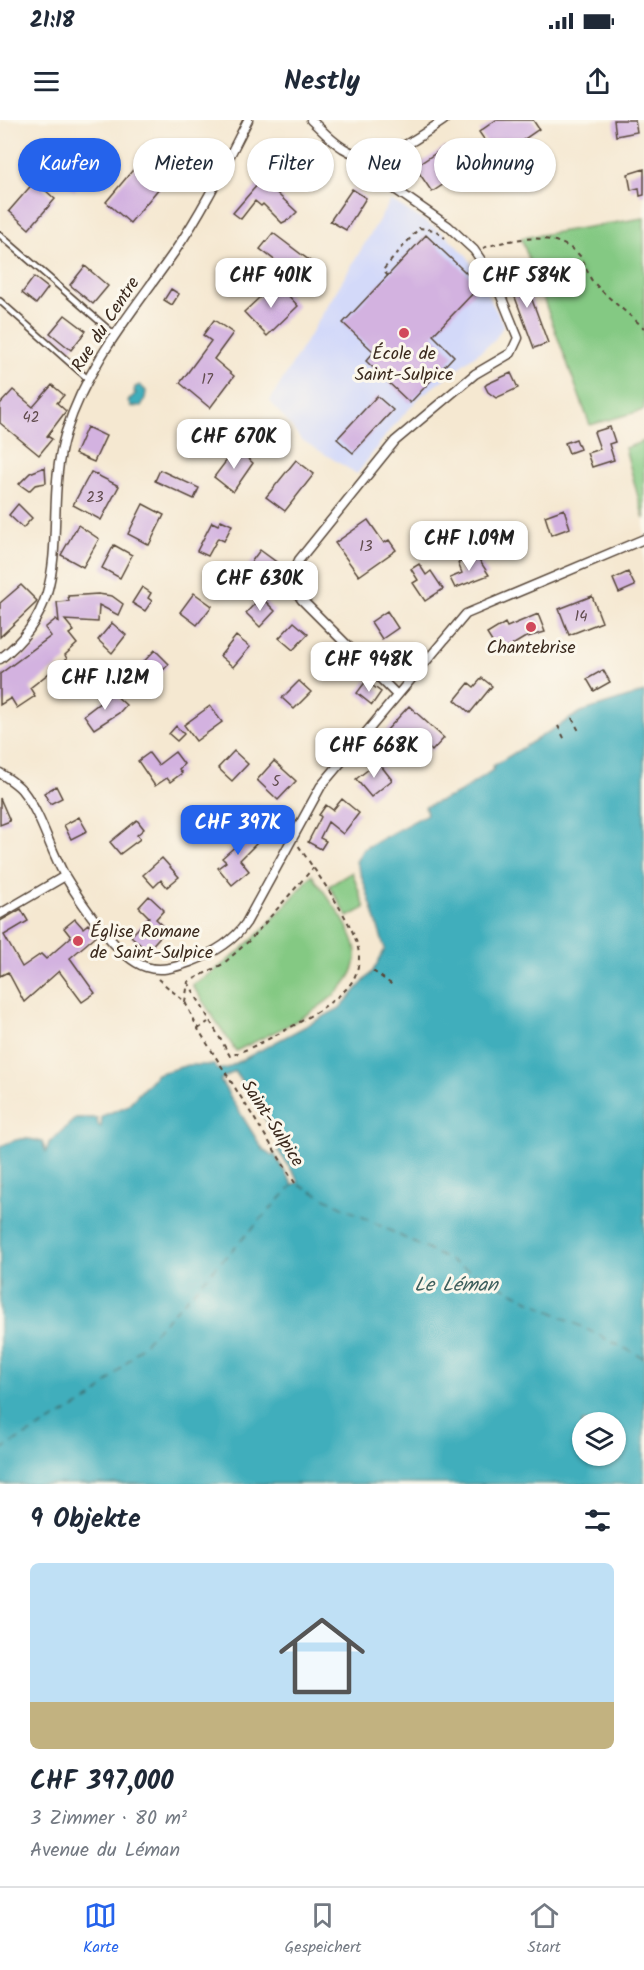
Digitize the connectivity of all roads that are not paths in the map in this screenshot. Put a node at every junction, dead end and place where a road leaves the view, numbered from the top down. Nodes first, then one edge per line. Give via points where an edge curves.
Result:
1 (248, 120) edge
2 (311, 120) edge
3 (444, 120) edge
4 (416, 138) edge
5 (346, 150) edge
6 (399, 192) edge
7 (0, 235) edge
8 (0, 301) edge
9 (114, 334) junction
10 (88, 379) junction
11 (644, 539) edge
12 (0, 659) edge
13 (397, 695) junction
14 (0, 773) edge
15 (65, 876) junction
16 (0, 914) edge

1 - 9 street, Rue du Centre via 205,204
2 - 5 street
3 - 4 street
6 - 13 street via 448,226 474,250 494,279 518,338 511,353 475,374 395,441 295,569 295,591 302,600
7 - 9 lane
8 - 10 lane
9 - 10 street, Rue du Centre
10 - 12 street, Rue du Centre via 71,416 60,458 53,559 45,604 28,631
11 - 13 street via 466,614
13 - 15 street via 321,786 246,923 209,955 175,967 145,967 112,941
14 - 15 street via 20,787 29,800
15 - 16 street

